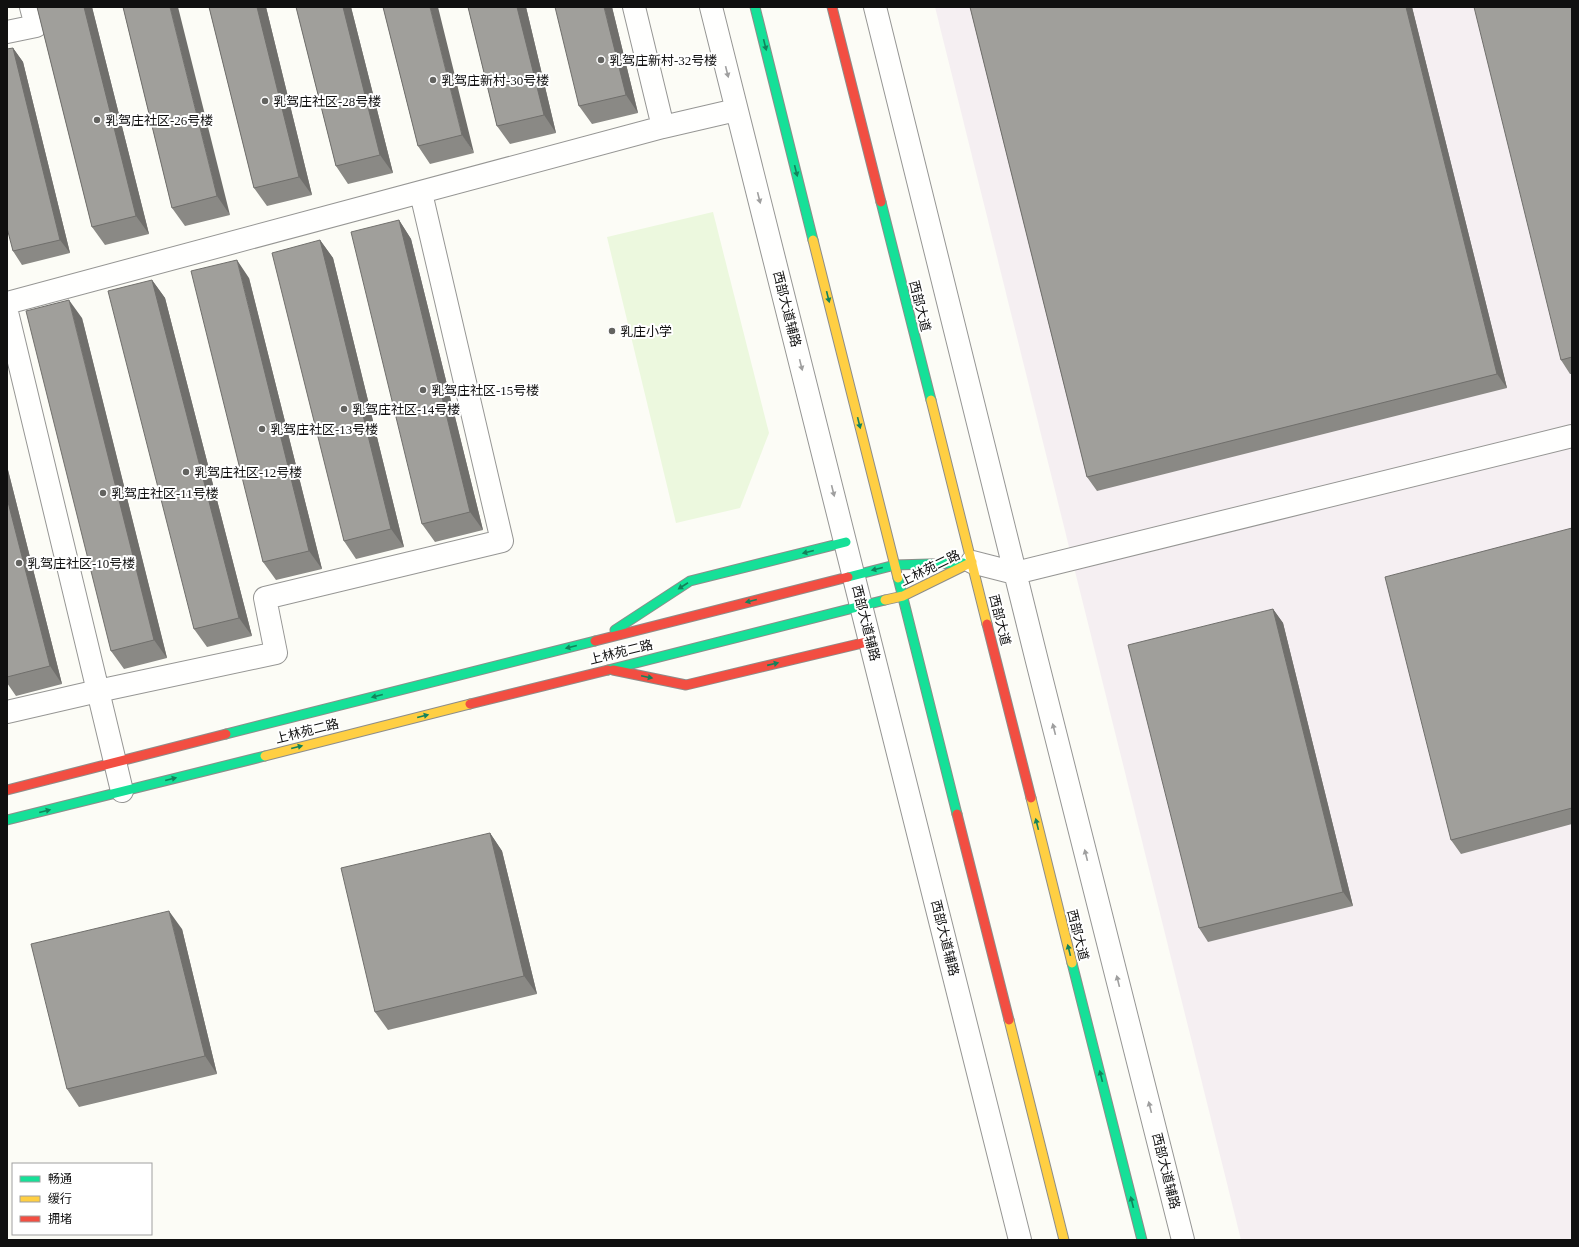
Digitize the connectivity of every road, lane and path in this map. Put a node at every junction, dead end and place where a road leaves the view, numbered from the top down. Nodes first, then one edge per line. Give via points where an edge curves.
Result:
1 (31, 7) edge
2 (634, 7) edge
3 (711, 7) edge
4 (755, 7) edge
5 (832, 7) edge
6 (875, 7) edge
7 (7, 32) edge
8 (736, 110) junction
9 (663, 127) junction
10 (421, 193) junction
11 (7, 303) edge
12 (7, 312) edge
13 (1572, 436) edge
14 (846, 542) junction
15 (972, 562) junction
16 (895, 565) junction
17 (1015, 573) junction
18 (854, 575) junction
19 (903, 596) junction
20 (862, 605) junction
21 (599, 640) junction
22 (871, 641) junction
23 (608, 669) junction
24 (98, 691) junction
25 (7, 712) edge
26 (115, 763) junction
27 (7, 790) edge
28 (122, 791) junction
29 (7, 820) edge
30 (1020, 1240) edge
31 (1064, 1240) edge
32 (1142, 1240) edge
33 (1183, 1240) edge

1 - 7 street via 36,26
2 - 9 street
3 -> 8 street, 西部大道辅路
4 -> 16 street
5 - 15 street, 西部大道
6 - 17 street, 西部大道辅路
8 - 9 street
8 -> 14 street, 西部大道辅路
9 - 10 street
10 - 11 street
10 - 24 street via 502,541 265,598 276,652
12 - 24 street
13 - 17 street
14 - 18 street, 西部大道辅路
14 -> 21 street via 690,581
15 - 16 street, 上林苑二路
15 - 17 street
15 - 19 street, 上林苑二路
32 -> 15 street, 西部大道
16 -> 18 street, 上林苑二路
16 - 19 street
33 -> 17 street, 西部大道辅路
18 - 20 street, 西部大道辅路
18 -> 21 street, 上林苑二路
19 - 20 street, 上林苑二路
19 - 31 street
20 - 22 street, 西部大道辅路
20 - 23 street, 上林苑二路
21 -> 26 street, 上林苑二路
23 -> 22 street via 686,685
22 - 30 street, 西部大道辅路
28 -> 23 street, 上林苑二路
24 - 25 street
24 - 26 street
26 - 27 street, 上林苑二路
26 - 28 street
29 -> 28 street, 上林苑二路

